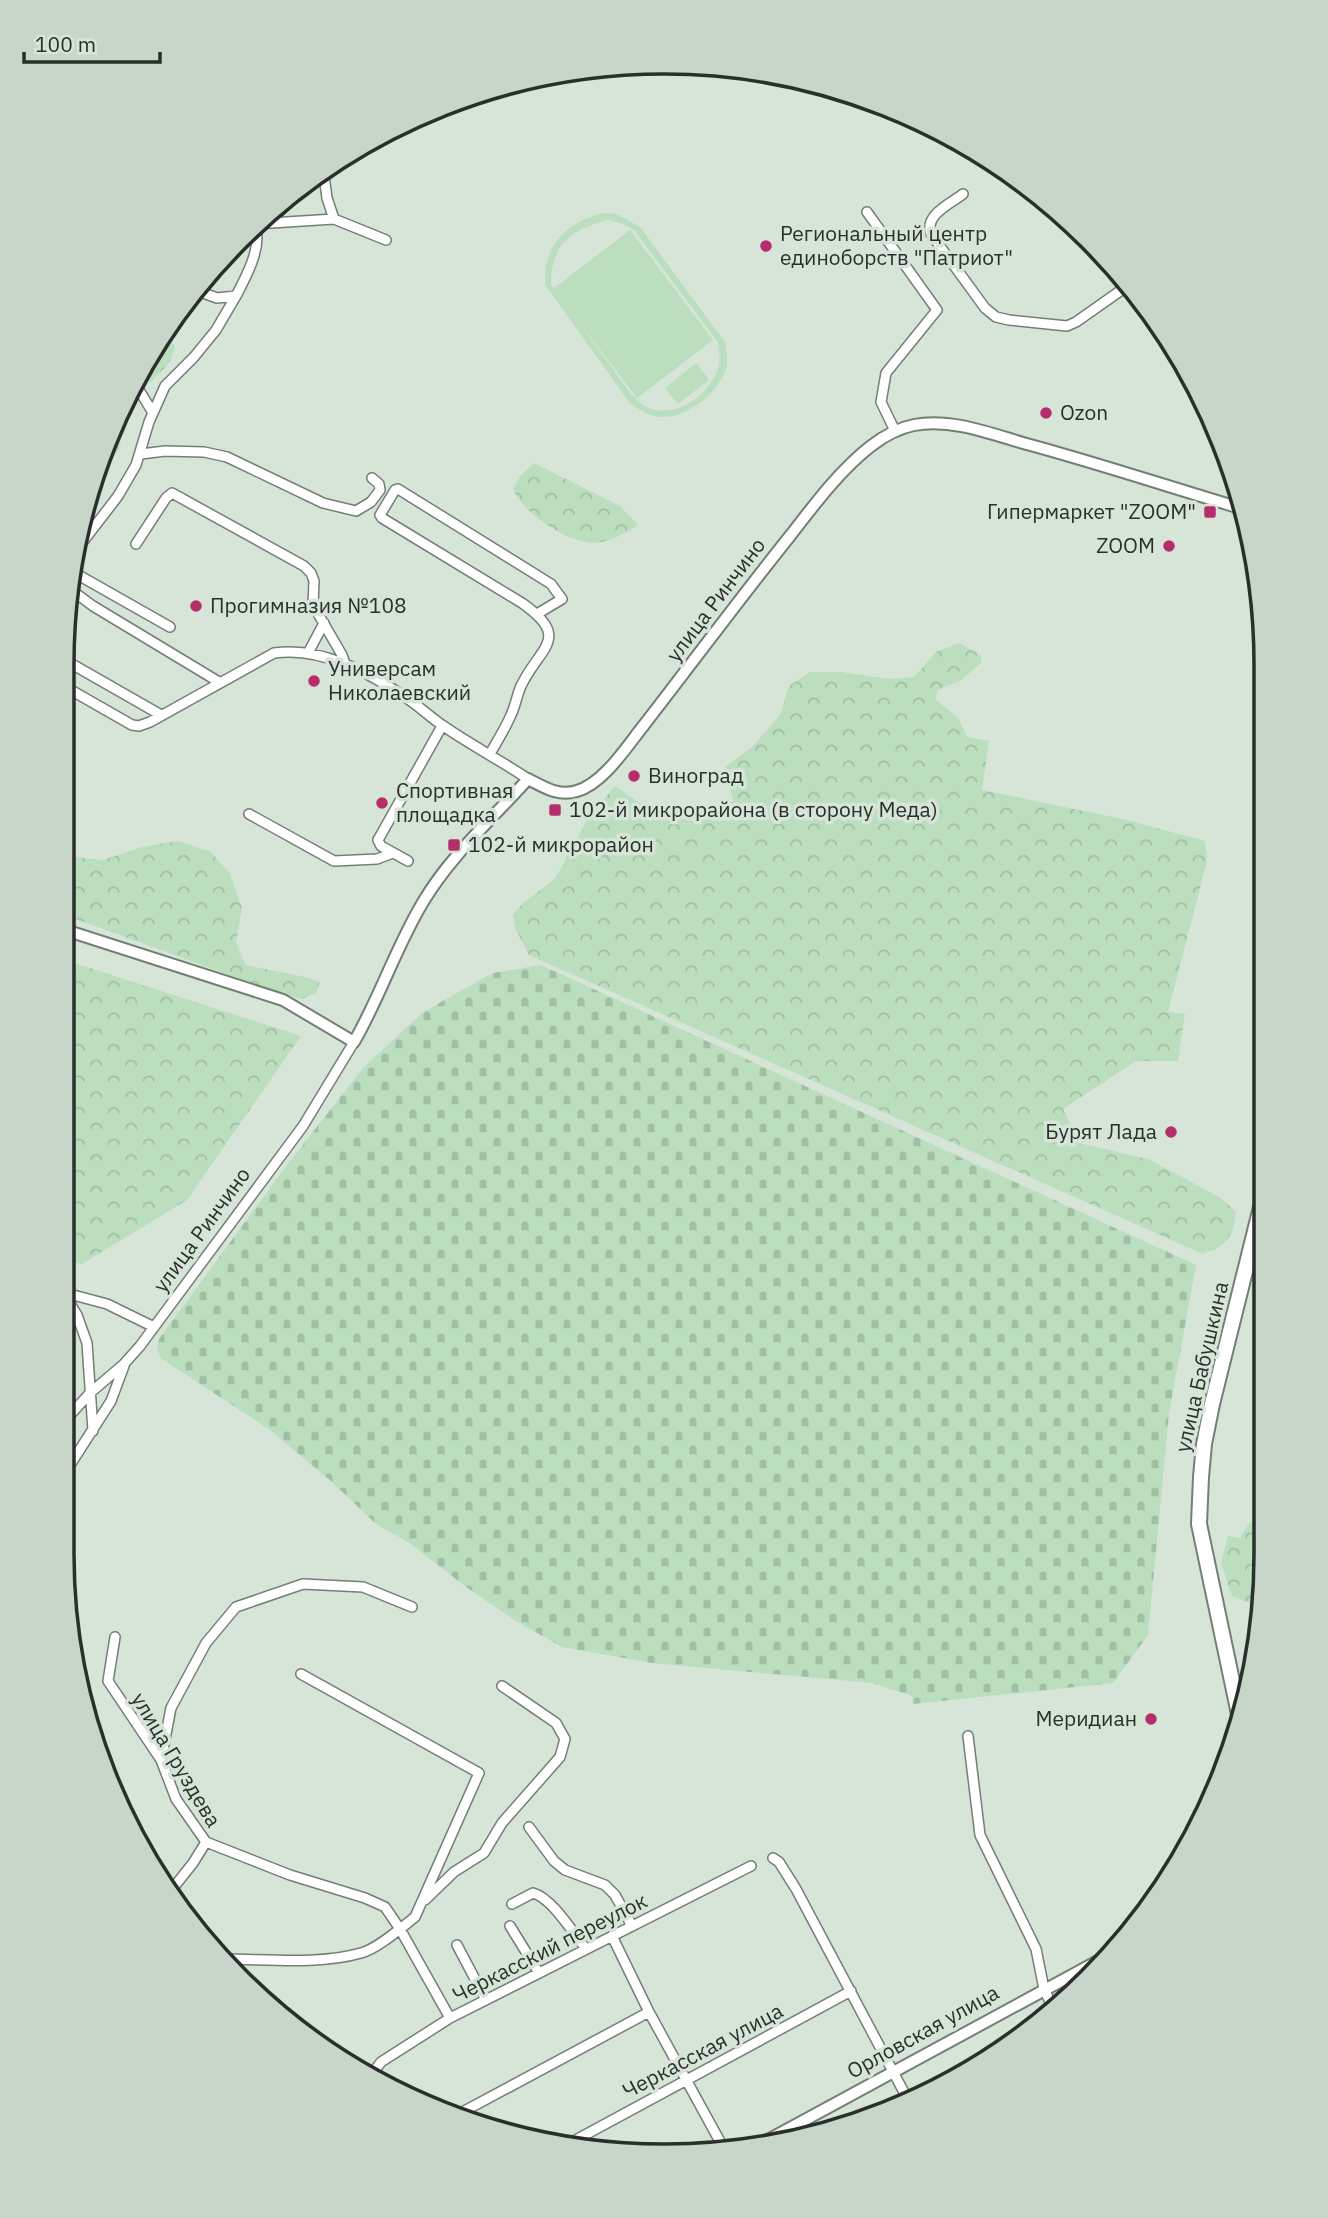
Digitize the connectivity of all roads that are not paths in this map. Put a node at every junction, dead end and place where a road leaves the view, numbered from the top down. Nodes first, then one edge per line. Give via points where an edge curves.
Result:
1 (325, 181) edge
2 (963, 194) dead end
3 (867, 212) dead end
4 (334, 219) junction
5 (272, 223) edge
6 (256, 237) edge
7 (386, 240) dead end
8 (1121, 291) edge
9 (205, 294) edge
10 (236, 296) junction
11 (140, 392) edge
12 (153, 413) junction
13 (895, 431) junction
14 (141, 454) junction
15 (372, 478) dead end
16 (1232, 506) edge
17 (88, 534) edge
18 (136, 544) dead end
19 (81, 576) edge
20 (78, 595) edge
21 (537, 614) junction
22 (324, 623) junction
23 (170, 627) dead end
24 (307, 653) junction
25 (345, 664) junction
26 (74, 666) edge
27 (219, 682) junction
28 (74, 692) edge
29 (161, 715) junction
30 (442, 726) junction
31 (490, 754) junction
32 (528, 779) junction
33 (248, 814) dead end
34 (393, 853) junction
35 (408, 861) dead end
36 (74, 933) edge
37 (354, 1042) junction
38 (1254, 1235) edge
39 (74, 1295) edge
40 (74, 1309) edge
41 (154, 1327) junction
42 (124, 1364) junction
43 (90, 1393) junction
44 (74, 1411) edge
45 (93, 1431) junction
46 (74, 1460) edge
47 (412, 1607) dead end
48 (115, 1637) dead end
49 (301, 1674) dead end
50 (502, 1686) dead end
51 (1236, 1699) edge
52 (968, 1736) dead end
53 (161, 1760) junction
54 (529, 1827) dead end
55 (206, 1842) junction
56 (773, 1858) dead end
57 (751, 1866) dead end
58 (175, 1885) edge
59 (421, 1904) junction
60 (512, 1904) dead end
61 (510, 1926) dead end
62 (632, 1926) junction
63 (400, 1929) junction
64 (612, 1936) junction
65 (457, 1945) dead end
66 (586, 1949) junction
67 (234, 1959) edge
68 (1087, 1967) edge
69 (539, 1973) junction
70 (1044, 1989) junction
71 (851, 1991) junction
72 (486, 2000) junction
73 (1050, 2001) edge
74 (649, 2012) junction
75 (450, 2018) junction
76 (376, 2069) edge
77 (893, 2070) junction
78 (687, 2080) junction
79 (905, 2093) edge
80 (466, 2110) edge
81 (782, 2132) edge
82 (580, 2138) edge
83 (720, 2141) edge

1 - 4 street
2 - 8 street via 932,217 928,227 990,314 1067,326
3 - 13 street via 937,310 886,373 881,402
4 - 5 street
4 - 7 street
6 - 10 street
9 - 10 street
10 - 12 street via 216,330 166,386
11 - 12 street
12 - 14 street
13 - 16 street, улица Ринчино via 940,423 971,428
13 - 32 street, улица Ринчино via 873,444 842,474 592,785 566,794
14 - 15 street via 204,452 227,457 323,503 356,511 380,490
14 - 17 street via 118,496
18 - 22 street via 172,493 304,566 313,581 313,606
19 - 23 street
20 - 27 street
21 - 21 street via 562,599 551,584 395,490 382,518
21 - 31 street via 549,634 547,647 521,684 512,714
22 - 24 street
22 - 25 street
24 - 25 street
24 - 27 street via 274,653
25 - 30 street via 407,698
26 - 29 street
27 - 29 street
28 - 29 street via 132,725
30 - 31 street
30 - 34 street via 378,840
31 - 32 street
32 - 37 street, улица Ринчино via 440,876 422,903
33 - 34 street via 334,861 377,859
34 - 35 street
36 - 37 street via 283,1000
37 - 41 street, улица Ринчино via 303,1126
38 - 51 main road, улица Бабушкина via 1204,1444 1199,1524
39 - 41 street via 107,1304
40 - 43 street via 87,1343
41 - 42 street, улица Ринчино
42 - 43 street, улица Ринчино
42 - 45 street via 111,1401
43 - 44 street, улица Ринчино
43 - 45 street
45 - 46 street
47 - 53 street via 363,1587 303,1584 236,1606 206,1643 171,1707
48 - 53 street, улица Груздева via 108,1681
49 - 59 street via 479,1773
50 - 59 street via 556,1723 565,1739 560,1757 502,1823 484,1853 454,1872
52 - 70 street via 980,1835 1036,1949
53 - 55 street, улица Груздева via 176,1799
54 - 62 street via 565,1870 605,1885
55 - 58 street, улица Груздева
55 - 63 street via 375,1903 385,1908
56 - 71 street via 796,1889
57 - 62 street, Черкасский переулок
59 - 63 street via 415,1917
60 - 66 street via 533,1893 540,1895
61 - 69 street
62 - 64 street, Черкасский переулок
63 - 67 street via 363,1953 326,1959
63 - 75 street
64 - 66 street, Черкасский переулок
64 - 74 street
65 - 72 street
66 - 69 street, Черкасский переулок
68 - 70 street, Орловская улица
69 - 72 street, Черкасский переулок
70 - 73 street
70 - 77 street, Орловская улица
71 - 77 street
71 - 78 street, Черкасская улица
72 - 75 street, Черкасский переулок
74 - 78 street
74 - 80 street
75 - 76 street, Черкасский переулок
77 - 79 street
77 - 81 street, Орловская улица
78 - 82 street, Черкасская улица
78 - 83 street

